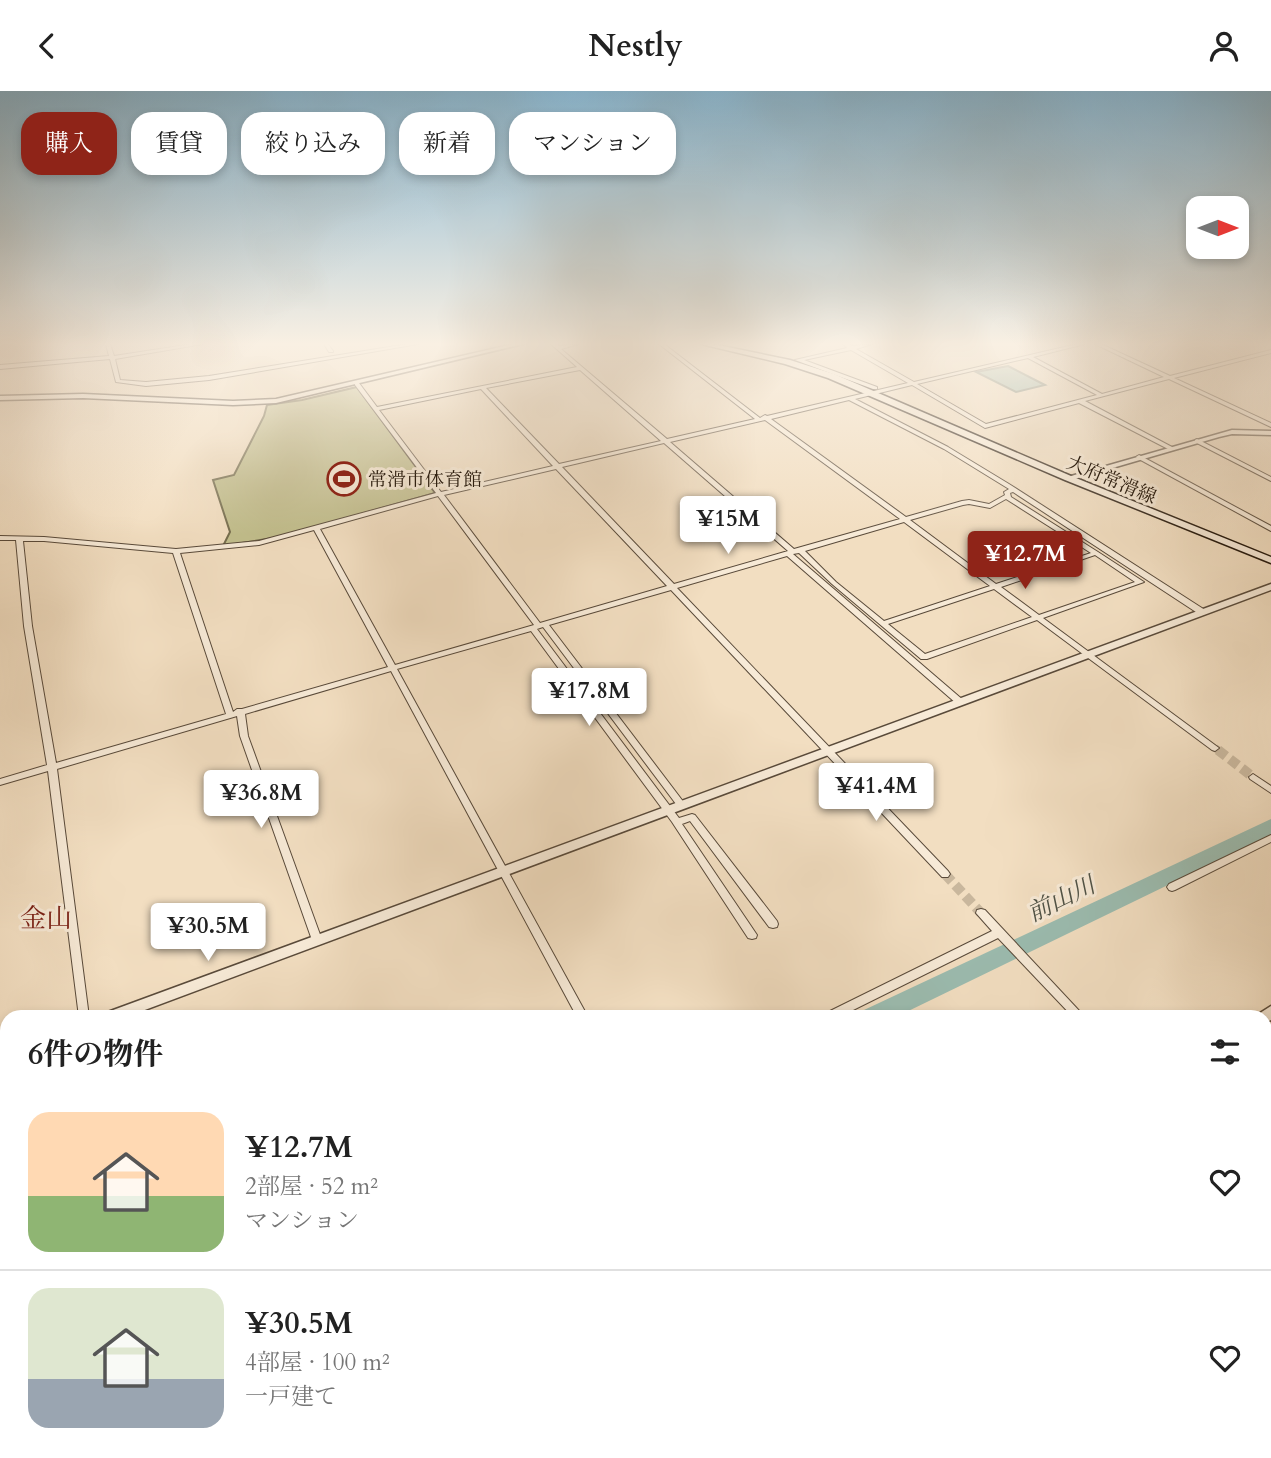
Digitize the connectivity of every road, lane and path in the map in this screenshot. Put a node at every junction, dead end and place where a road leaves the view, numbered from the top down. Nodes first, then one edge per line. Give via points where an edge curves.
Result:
1 (382, 408) edge
2 (502, 408) edge
3 (627, 408) edge
4 (748, 408) edge
5 (807, 408) edge
6 (868, 408) edge
7 (911, 408) edge
8 (954, 408) edge
9 (1054, 408) edge
10 (1093, 408) edge
11 (1234, 408) edge
12 (376, 409) joint
13 (761, 417) junction
14 (1271, 425) edge
15 (1271, 433) edge
16 (664, 440) junction
17 (1197, 441) junction
18 (1170, 448) junction
19 (1139, 457) junction
20 (557, 466) junction
21 (1068, 478) junction
22 (1271, 479) edge
23 (1013, 489) junction
24 (440, 494) junction
25 (1007, 497) junction
26 (905, 520) junction
27 (317, 529) junction
28 (1271, 529) edge
29 (0, 538) edge
30 (19, 538) junction
31 (176, 551) junction
32 (794, 552) junction
33 (1096, 553) junction
34 (1271, 561) edge
35 (995, 586) junction
36 (671, 587) junction
37 (1271, 587) edge
38 (1202, 612) junction
39 (1038, 618) junction
40 (884, 623) junction
41 (538, 625) junction
42 (1088, 655) junction
43 (393, 669) junction
44 (960, 702) junction
45 (235, 713) junction
46 (1215, 748) tunnel mouth
47 (828, 751) junction
48 (52, 767) junction
49 (1253, 777) tunnel mouth
50 (0, 782) edge
51 (1271, 790) edge
52 (682, 806) junction
53 (669, 811) junction
54 (677, 822) junction
55 (1271, 838) edge
56 (504, 871) junction
57 (945, 874) tunnel mouth
58 (1172, 887) dead end
59 (981, 913) tunnel mouth
60 (773, 924) dead end
61 (1003, 934) junction
62 (752, 935) dead end
63 (317, 940) junction
64 (84, 1010) edge
65 (129, 1010) edge
66 (579, 1010) edge
67 (843, 1010) edge
68 (1074, 1010) edge

1 - 12 street
2 - 20 street
3 - 16 street
4 - 13 street
5 - 13 street
6 - 23 street
7 - 21 main road, 大府常滑線
8 - 9 street via 985,426
10 - 18 street
11 - 14 street
12 - 24 street
13 - 16 street
13 - 26 street
15 - 17 street via 1232,432
16 - 20 street
16 - 32 street
17 - 18 street
17 - 22 street
18 - 19 street
19 - 21 street
19 - 28 street
20 - 24 street
20 - 36 street
21 - 34 main road, 大府常滑線
23 - 25 street
23 - 38 street
24 - 27 street
24 - 41 street
25 - 26 street via 990,506 969,502
25 - 33 street
26 - 32 street
26 - 35 street
27 - 31 street via 246,545
27 - 43 street
29 - 30 street
30 - 31 street
30 - 48 street via 28,626
31 - 45 street
32 - 36 street
32 - 40 street
32 - 44 street
33 - 35 street
33 - 39 street via 1140,582
35 - 39 street
35 - 40 street
36 - 41 street
36 - 47 street
37 - 38 street
38 - 42 street
39 - 40 street via 924,657
39 - 42 street
41 - 43 street
41 - 52 street
41 - 53 street
42 - 44 street
42 - 46 street
43 - 45 street
43 - 56 street
44 - 47 street
45 - 48 street
45 - 63 street
47 - 52 street
47 - 57 street
48 - 50 street
48 - 64 street
49 - 51 street
52 - 53 street
53 - 54 street
53 - 56 street
54 - 60 street via 692,817
54 - 62 street
55 - 58 street
56 - 63 street
56 - 66 street
59 - 61 street
61 - 67 street
61 - 68 street
63 - 65 street

